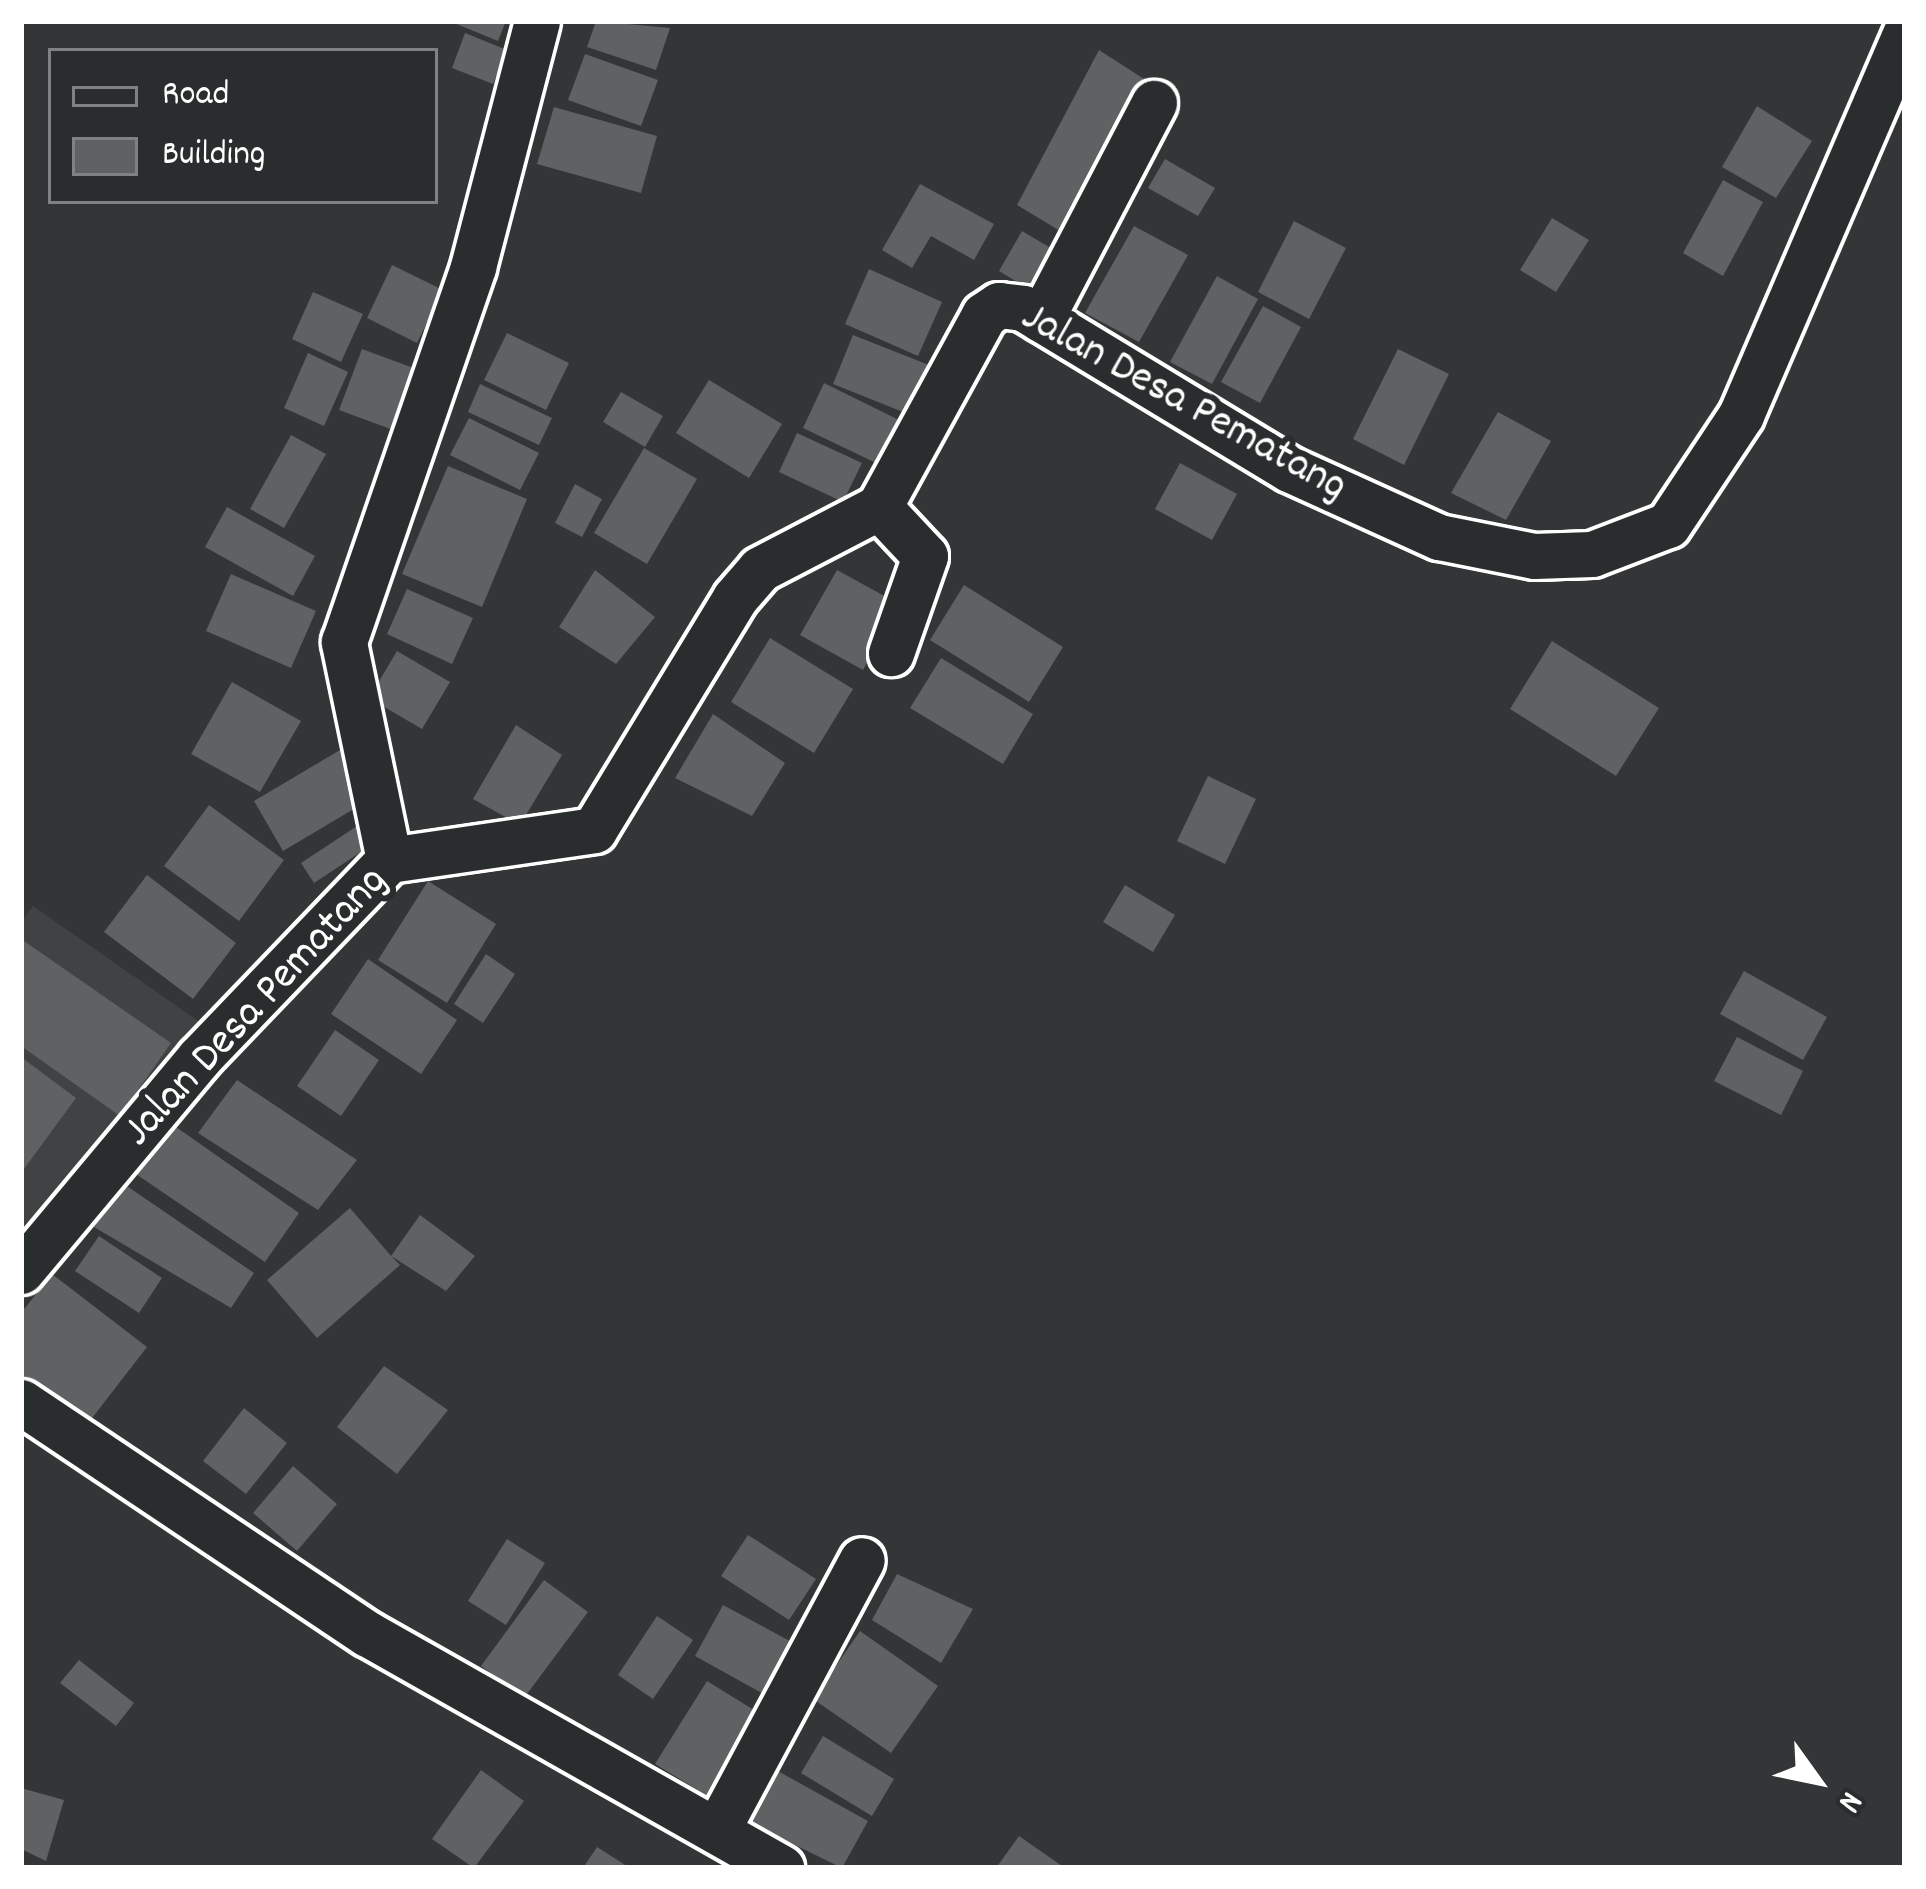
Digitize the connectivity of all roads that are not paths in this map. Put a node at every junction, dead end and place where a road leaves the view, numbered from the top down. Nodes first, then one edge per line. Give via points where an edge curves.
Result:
1 (537, 21) edge
2 (1905, 34) edge
3 (1154, 104) dead end
4 (1042, 319) junction
5 (879, 507) junction
6 (891, 653) dead end
7 (389, 860) junction
8 (21, 1271) edge
9 (21, 1402) edge
10 (862, 1560) dead end
11 (717, 1830) junction
12 (782, 1868) edge

1 - 7 street via 493,204 344,642
2 - 4 street, Jalan Desa Pematang via 1741,415 1668,525 1642,542 1534,556 1439,537 1289,469
3 - 4 street
4 - 5 street, Jalan Desa Pematang via 999,305 984,315
5 - 6 street via 925,556
5 - 7 street, Jalan Desa Pematang via 760,569 595,830
7 - 8 street, Jalan Desa Pematang via 199,1058
9 - 11 street via 368,1634
10 - 11 street
11 - 12 street

